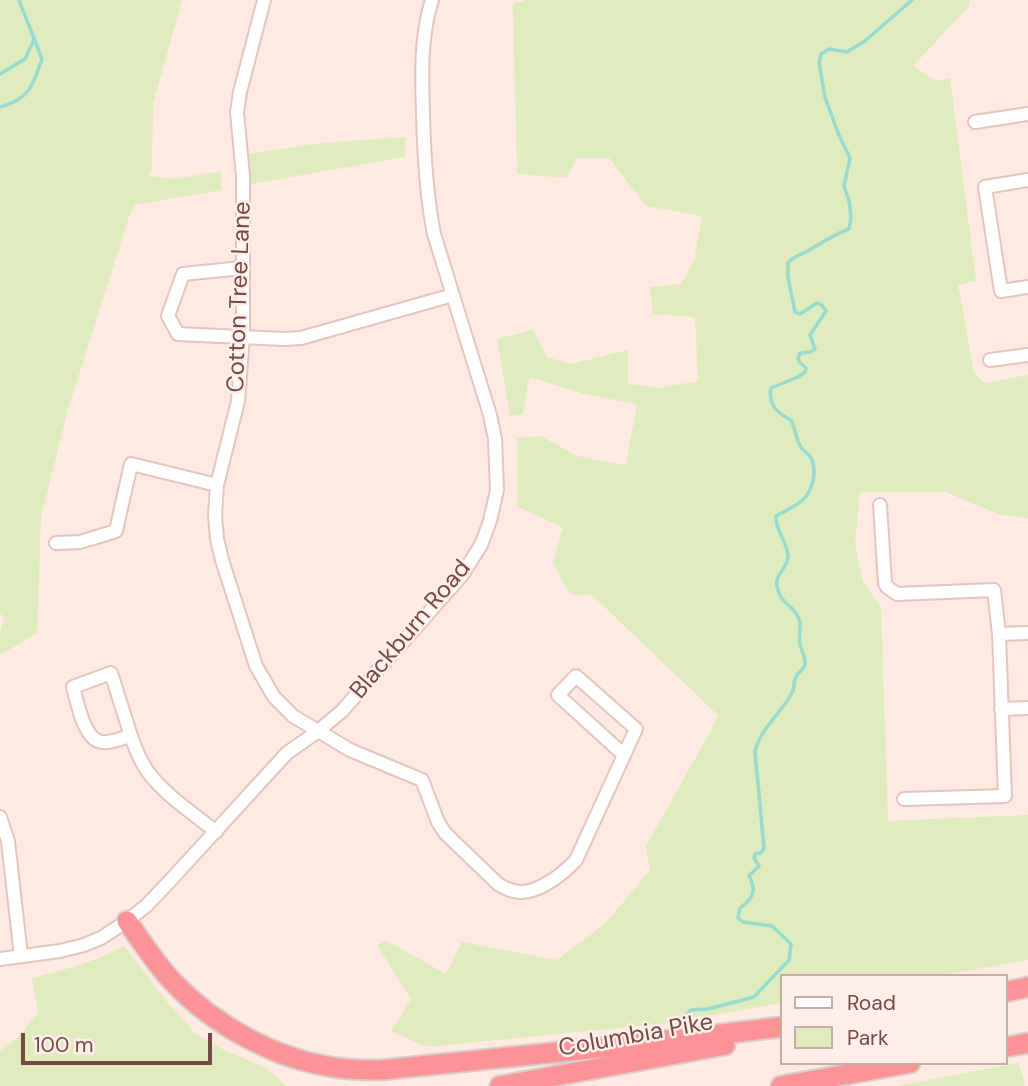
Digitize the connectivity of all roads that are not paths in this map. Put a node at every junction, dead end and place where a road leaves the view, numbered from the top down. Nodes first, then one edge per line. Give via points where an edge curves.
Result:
1 (264, 0) edge
2 (432, 0) edge
3 (1028, 114) edge
4 (975, 122) dead end
5 (1028, 180) edge
6 (242, 268) junction
7 (1028, 287) edge
8 (453, 295) junction
9 (243, 336) junction
10 (1028, 355) edge
11 (990, 360) dead end
12 (217, 485) junction
13 (880, 505) dead end
14 (56, 543) dead end
15 (1028, 633) edge
16 (999, 634) junction
17 (1028, 708) edge
18 (1001, 709) junction
19 (317, 732) junction
20 (131, 736) junction
21 (624, 755) junction
22 (904, 799) dead end
23 (0, 817) edge
24 (215, 832) junction
25 (127, 921) junction
26 (21, 956) junction
27 (0, 959) edge
28 (1028, 987) edge
29 (1007, 992) edge
30 (780, 1027) edge
31 (780, 1034) edge
32 (1028, 1042) edge
33 (1007, 1046) edge
34 (900, 1065) edge
35 (500, 1086) edge
36 (781, 1086) edge

1 - 6 street, Cotton Tree Lane via 237,112 243,176
2 - 8 street, Blackburn Road via 422,59 425,172 434,234
3 - 4 street
5 - 7 street via 985,187 1001,291
6 - 9 street, Cotton Tree Lane
6 - 9 street via 183,274 168,316 178,334
8 - 9 street via 301,338
8 - 19 street, Blackburn Road via 495,439 497,490 490,521 462,575 342,711
9 - 12 street, Cotton Tree Lane via 238,401
10 - 11 street
12 - 14 street via 131,464 116,531 80,542
12 - 19 street, Cotton Tree Lane via 217,538 256,666 274,696
13 - 16 street via 887,587 897,594 994,590
15 - 16 street
16 - 18 street
17 - 18 street
18 - 22 street via 1005,796
19 - 21 street, Cotton Tree Lane via 422,780 445,834 498,884 520,892 555,879 576,860
19 - 24 street, Blackburn Road via 287,753
20 - 20 street via 107,742 90,736 73,687 111,673
20 - 24 street via 153,778
21 - 21 street, Cotton Tree Lane via 636,729 576,676 558,695
23 - 26 street via 8,841
24 - 25 street, Blackburn Road
25 - 26 street, Blackburn Road via 84,945
25 - 30 highway via 172,981 217,1019 281,1054 330,1067 381,1070
26 - 27 street, Blackburn Road
28 - 29 highway
31 - 35 highway, Columbia Pike
32 - 33 highway
34 - 36 highway

